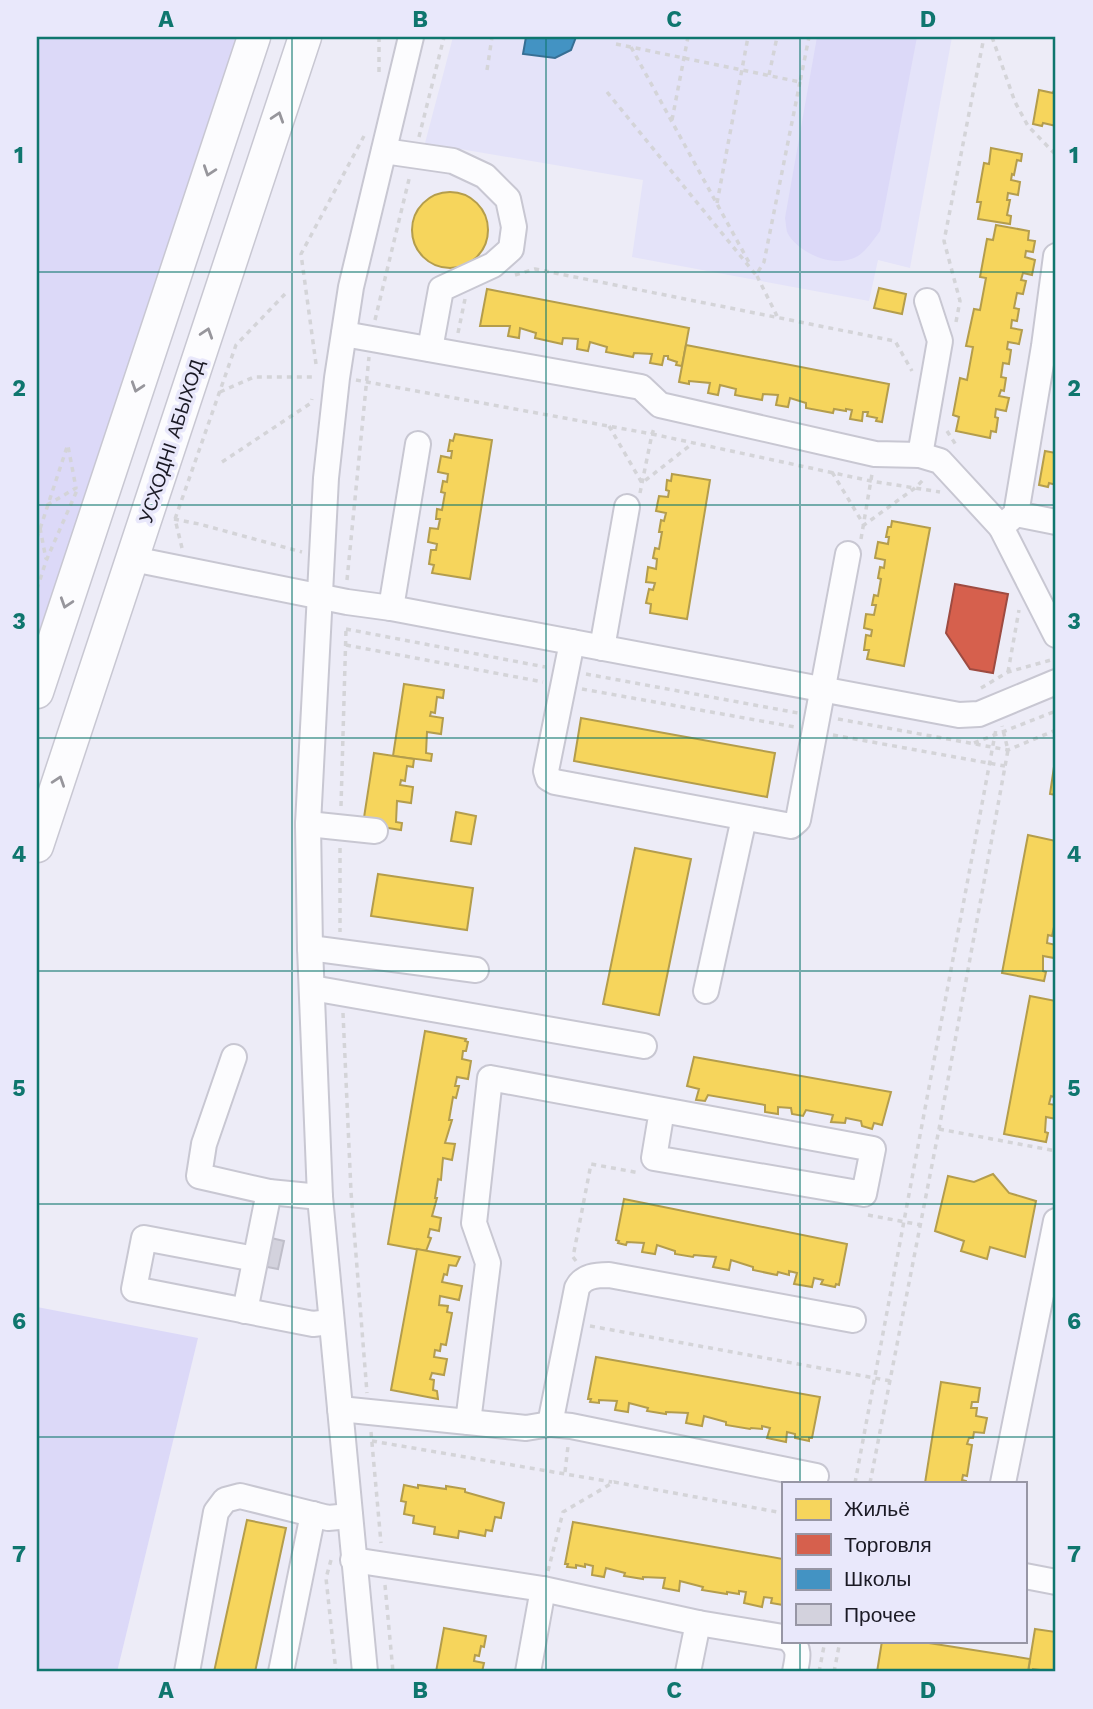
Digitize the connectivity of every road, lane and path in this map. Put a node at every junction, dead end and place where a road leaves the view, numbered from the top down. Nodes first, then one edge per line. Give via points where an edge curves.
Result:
1 (254, 37) edge
2 (305, 37) edge
3 (379, 37) edge
4 (411, 37) edge
5 (444, 37) edge
6 (492, 37) edge
7 (688, 37) edge
8 (748, 37) edge
9 (777, 37) edge
10 (810, 37) edge
11 (984, 37) edge
12 (992, 37) edge
13 (616, 44) dead end
14 (631, 47) junction
15 (684, 58) junction
16 (486, 70) dead end
17 (742, 70) junction
18 (769, 75) junction
19 (379, 79) dead end
20 (800, 82) junction
21 (607, 92) dead end
22 (671, 120) junction
23 (366, 131) dead end
24 (384, 151) junction
25 (415, 155) junction
26 (1056, 155) edge
27 (717, 204) junction
28 (1056, 256) edge
29 (513, 275) dead end
30 (756, 275) junction
31 (467, 290) dead end
32 (285, 294) dead end
33 (927, 302) dead end
34 (778, 318) junction
35 (374, 326) dead end
36 (955, 327) dead end
37 (344, 334) junction
38 (431, 343) junction
39 (371, 345) dead end
40 (1050, 347) edge
41 (346, 379) dead end
42 (365, 381) junction
43 (314, 390) dead end
44 (220, 392) junction
45 (929, 402) junction
46 (660, 405) junction
47 (609, 426) junction
48 (652, 435) junction
49 (951, 439) junction
50 (692, 443) junction
51 (418, 444) dead end
52 (940, 455) junction
53 (222, 462) dead end
54 (832, 472) junction
55 (76, 488) junction
56 (915, 488) junction
57 (83, 490) dead end
58 (973, 497) junction
59 (46, 506) junction
60 (627, 506) dead end
61 (165, 518) dead end
62 (176, 520) junction
63 (1008, 521) junction
64 (1056, 522) edge
65 (40, 526) junction
66 (37, 537) edge
67 (182, 550) dead end
68 (311, 554) dead end
69 (848, 554) dead end
70 (133, 559) junction
71 (46, 561) junction
72 (1025, 577) junction
73 (347, 581) dead end
74 (37, 589) edge
75 (320, 597) junction
76 (391, 608) junction
77 (347, 620) dead end
78 (346, 629) junction
79 (1056, 635) edge
80 (572, 642) junction
81 (346, 645) junction
82 (602, 648) junction
83 (1042, 661) dead end
84 (556, 669) dead end
85 (573, 672) dead end
86 (1008, 673) junction
87 (1056, 682) edge
88 (554, 684) dead end
89 (569, 687) dead end
90 (823, 690) junction
91 (977, 690) dead end
92 (37, 692) edge
93 (1056, 711) edge
94 (818, 721) junction
95 (997, 725) dead end
96 (1056, 730) edge
97 (1003, 732) junction
98 (995, 735) junction
99 (972, 744) junction
100 (993, 748) junction
101 (1008, 750) junction
102 (990, 763) junction
103 (1005, 766) junction
104 (744, 818) junction
105 (308, 824) junction
106 (340, 829) junction
107 (375, 831) dead end
108 (37, 846) edge
109 (310, 948) junction
110 (340, 953) junction
111 (476, 970) dead end
112 (312, 988) junction
113 (706, 991) dead end
114 (342, 994) junction
115 (644, 1046) dead end
116 (234, 1057) dead end
117 (662, 1110) junction
118 (939, 1129) junction
119 (1056, 1151) edge
120 (645, 1174) dead end
121 (269, 1192) junction
122 (320, 1197) junction
123 (863, 1214) dead end
124 (1056, 1221) edge
125 (904, 1222) junction
126 (920, 1225) junction
127 (256, 1259) junction
128 (587, 1278) junction
129 (245, 1311) junction
130 (853, 1320) dead end
131 (330, 1322) junction
132 (586, 1334) dead end
133 (874, 1378) junction
134 (891, 1381) junction
135 (340, 1409) junction
136 (369, 1411) junction
137 (468, 1422) junction
138 (560, 1425) junction
139 (372, 1441) junction
140 (565, 1472) junction
141 (816, 1476) dead end
142 (614, 1482) junction
143 (855, 1482) edge
144 (870, 1482) edge
145 (1003, 1482) edge
146 (782, 1513) edge
147 (330, 1516) junction
148 (353, 1560) junction
149 (383, 1565) junction
150 (1026, 1576) edge
151 (1056, 1582) edge
152 (543, 1589) junction
153 (698, 1623) junction
154 (782, 1637) edge
155 (792, 1642) edge
156 (825, 1642) edge
157 (840, 1642) edge
158 (187, 1672) edge
159 (281, 1672) edge
160 (336, 1672) edge
161 (365, 1672) edge
162 (393, 1672) edge
163 (528, 1672) edge
164 (688, 1672) edge
165 (795, 1672) edge
166 (819, 1672) edge
167 (834, 1672) edge

1 -> 92 main road
70 -> 2 main road, УСХОДНІ АБЫХОД
3 - 19 path
4 - 24 lane
5 - 25 path
6 - 16 path
7 - 15 path
8 - 17 path
9 - 18 path
10 - 20 path
11 - 36 path via 944,241 960,301
12 - 26 path via 1028,126
13 - 14 path
14 - 15 path
14 - 22 path
15 - 17 path
15 - 22 path
17 - 18 path
17 - 27 path
18 - 20 path
20 - 30 path via 764,262
21 - 30 path
22 - 27 path
23 - 44 path via 301,254 318,377 254,377
24 - 25 lane
24 - 37 lane
25 - 35 path
25 - 38 lane via 453,161 485,176 508,199 514,227 511,249 493,265 441,289
27 - 30 path
28 - 40 lane
29 - 34 path via 535,270
30 - 34 path
31 - 38 path via 457,339
32 - 44 path via 236,345
33 - 45 lane via 940,341
34 - 45 path via 895,341
37 - 38 lane
37 - 75 lane via 326,478
38 - 46 lane via 641,387
39 - 42 path
40 - 63 lane
41 - 42 path
42 - 47 path
42 - 73 path
43 - 53 path via 311,403
44 - 62 path
45 - 49 path
45 - 52 lane
46 - 48 path
46 - 52 lane via 874,454
47 - 48 path
47 - 50 path via 642,483
48 - 50 path
49 - 52 path
49 - 52 path
50 - 54 path
51 - 76 lane
52 - 56 path
52 - 58 lane
54 - 56 path
54 - 56 path via 864,525
55 - 57 path
55 - 59 path
55 - 59 path via 68,444
55 - 71 path
56 - 58 path
58 - 63 lane
59 - 65 path
60 - 82 lane
61 - 62 path
62 - 67 path
62 - 68 path
63 - 64 lane
63 - 72 lane
65 - 66 path
65 - 71 path
69 - 90 lane
70 - 75 lane
108 -> 70 main road, УСХОДНІ АБЫХОД
71 - 74 path
72 - 79 lane
72 - 86 path
75 - 76 lane
75 - 105 lane
76 - 80 lane
77 - 78 path
78 - 81 path
78 - 84 path
80 - 82 lane
80 - 104 lane via 548,778
81 - 88 path
81 - 106 path
82 - 90 lane
83 - 86 path
85 - 94 path
86 - 91 path
87 - 90 lane via 973,715
89 - 94 path
90 - 94 lane
93 - 97 path
94 - 99 path
94 - 102 path
94 - 104 lane via 796,822 788,827
95 - 98 path
96 - 101 path
97 - 98 path
97 - 101 path
98 - 99 path
98 - 100 path
99 - 100 path
100 - 101 path
100 - 102 path
101 - 103 path
102 - 103 path
102 - 125 path
103 - 118 path
104 - 113 lane
105 - 106 lane
105 - 109 lane
106 - 107 lane
106 - 110 path
109 - 110 lane
109 - 112 lane
110 - 111 lane
112 - 114 lane
112 - 122 lane
114 - 115 lane
114 - 136 path via 351,1192
116 - 121 lane via 204,1144 199,1176
117 - 117 lane via 873,1149 864,1194 654,1158
117 - 137 lane via 490,1078 474,1223 488,1263
118 - 119 path
118 - 126 path
120 - 128 path via 591,1164 573,1257
121 - 122 lane
121 - 127 lane
122 - 131 lane
123 - 125 path
124 - 145 lane
125 - 126 path
125 - 133 path
126 - 134 path
127 - 129 lane
127 - 129 lane via 144,1238 134,1289
128 - 130 lane via 609,1275
128 - 138 lane via 577,1288
129 - 131 lane via 313,1324
131 - 135 lane
132 - 133 path via 589,1326
133 - 134 path
133 - 143 path
134 - 144 path
135 - 136 lane
135 - 147 lane
136 - 137 lane
136 - 139 path
137 - 138 lane via 526,1428
138 - 140 path
138 - 141 lane
139 - 140 path
139 - 149 path
140 - 142 path
142 - 146 path
142 - 152 path via 563,1512
147 - 148 lane
147 - 158 lane via 240,1496 225,1500 216,1511
147 - 159 lane
147 - 160 path via 331,1560 326,1578
148 - 149 lane
148 - 161 lane
149 - 152 lane
149 - 162 path
150 - 151 lane
152 - 153 lane
152 - 163 lane
153 - 154 lane
153 - 164 lane
155 - 165 lane via 798,1654
156 - 166 path
157 - 167 path

